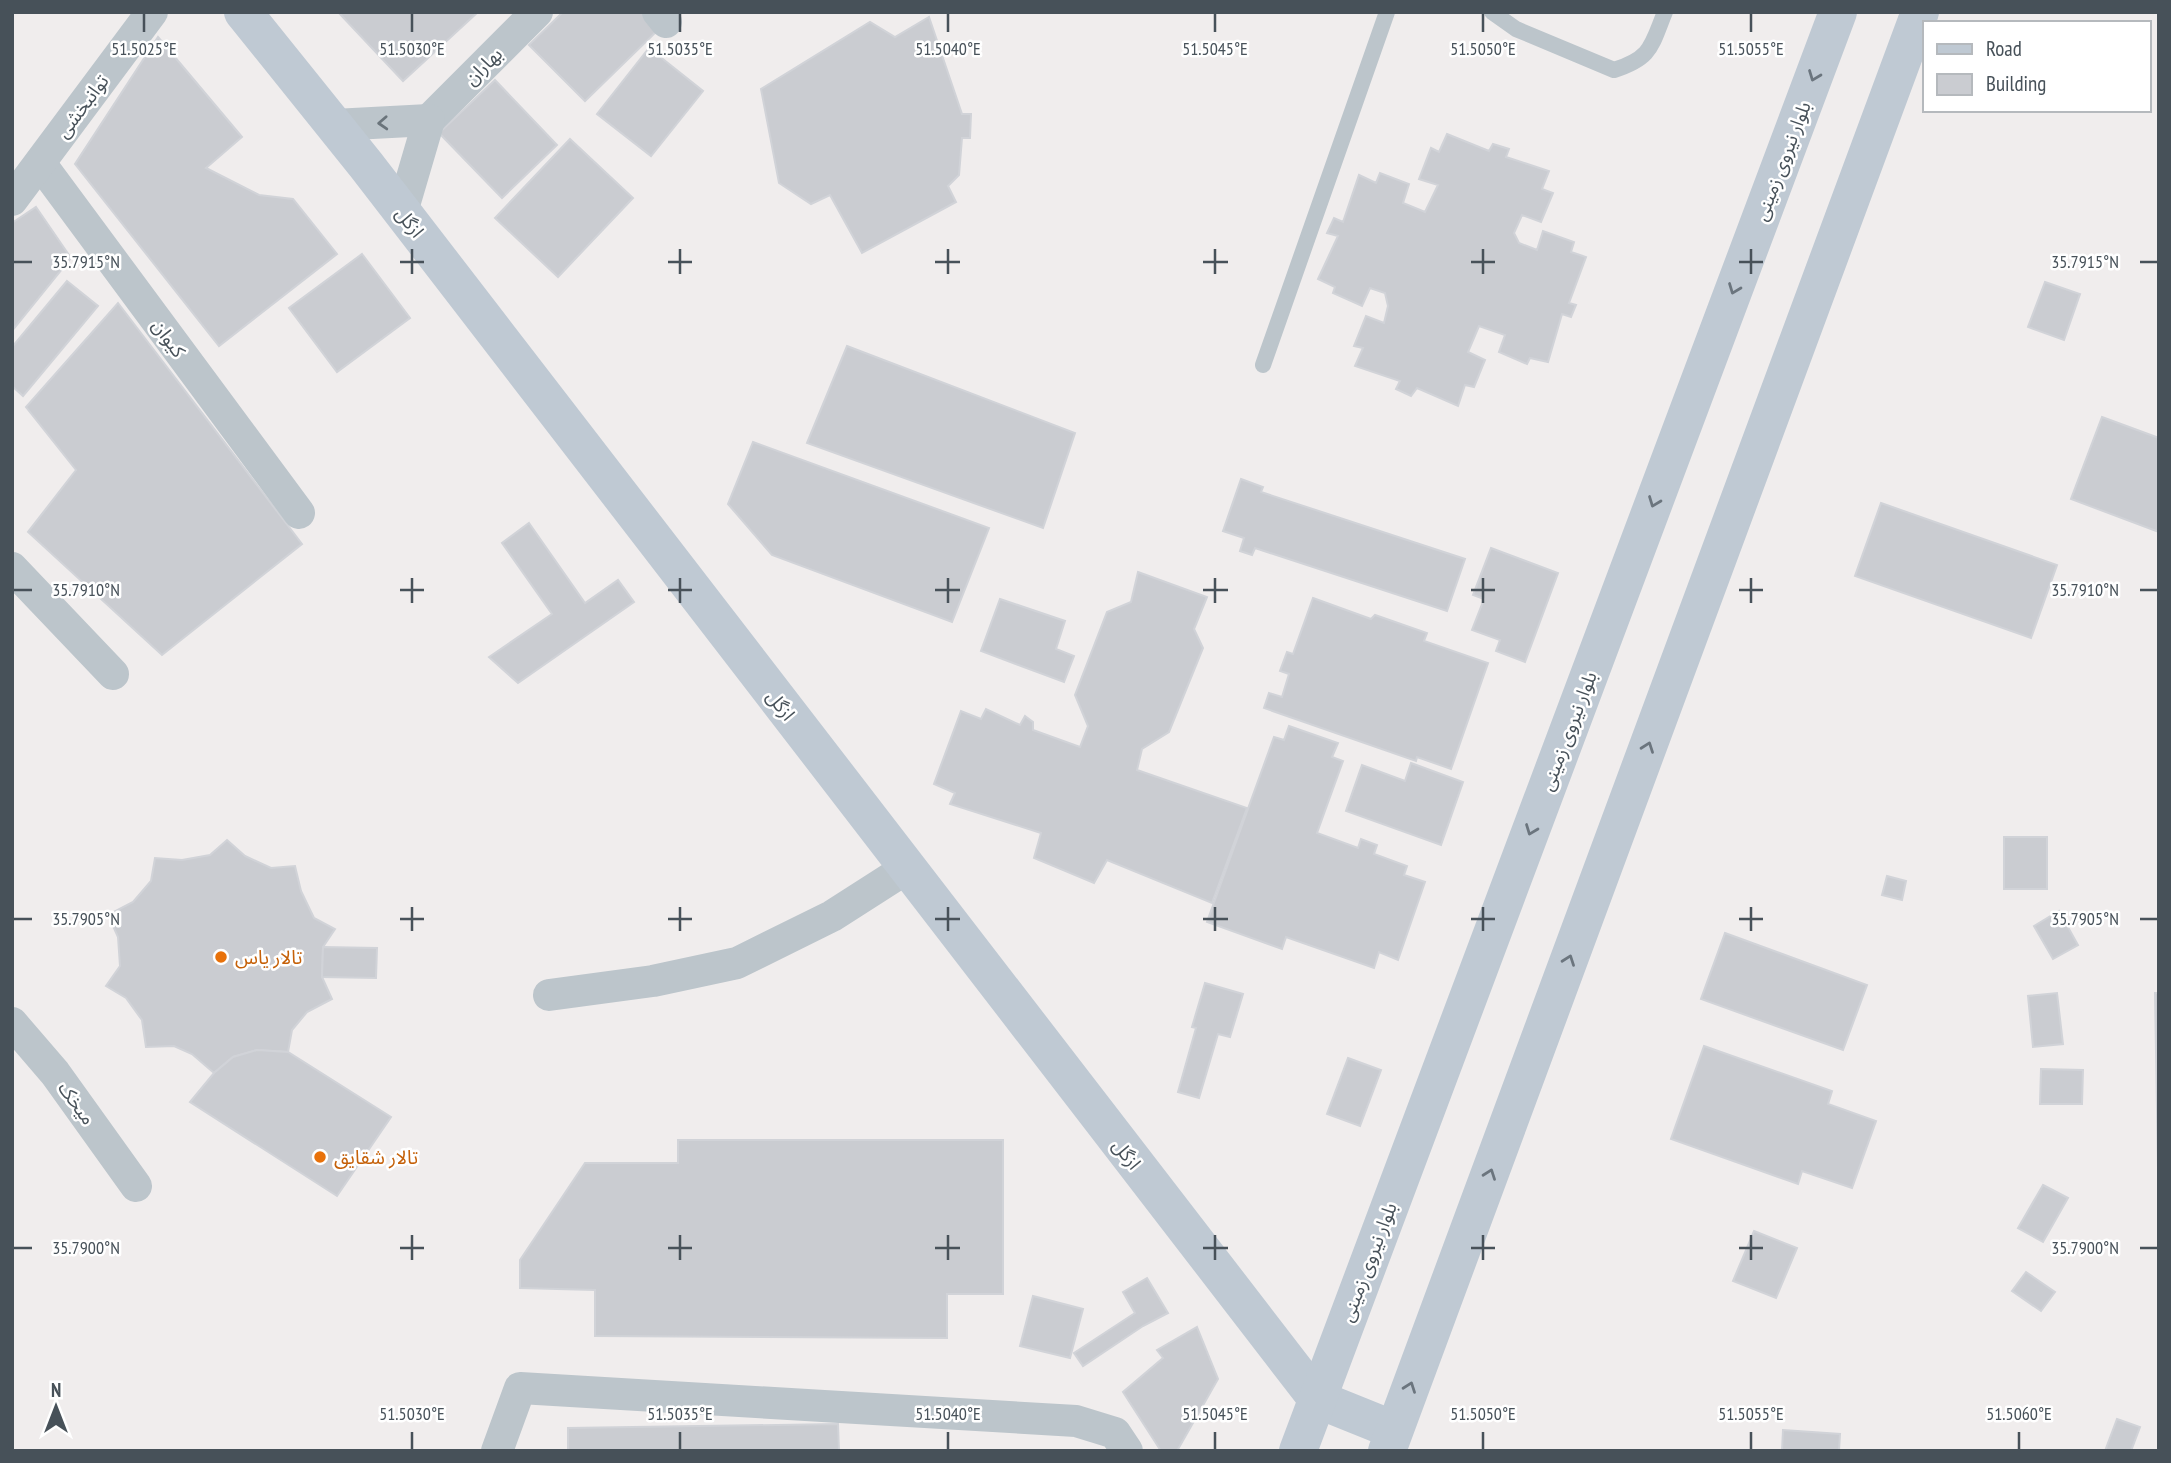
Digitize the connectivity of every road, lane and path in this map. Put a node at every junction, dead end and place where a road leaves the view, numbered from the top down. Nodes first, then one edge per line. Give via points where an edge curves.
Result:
1 (152, 12) edge
2 (243, 12) edge
3 (537, 12) edge
4 (1387, 12) edge
5 (1492, 12) edge
6 (1665, 12) edge
7 (1838, 12) edge
8 (1920, 12) edge
9 (429, 120) junction
10 (334, 125) junction
11 (40, 163) junction
12 (12, 200) edge
13 (402, 212) junction
14 (1263, 365) dead end
15 (299, 513) dead end
16 (12, 568) edge
17 (113, 674) dead end
18 (908, 868) junction
19 (549, 995) dead end
20 (12, 1023) edge
21 (136, 1186) dead end
22 (1317, 1399) junction
23 (1390, 1441) edge
24 (497, 1451) edge
25 (1127, 1451) edge
26 (1298, 1451) edge

1 - 11 street, توانبخشی
2 - 10 main road, ازگل
3 - 9 street, بهاران
4 - 14 lane
5 - 6 lane via 1516,29 1614,70 1647,54
7 -> 22 main road, بلوار نیروی زمینی
23 -> 8 main road
9 -> 10 street
9 - 13 street
10 - 13 main road, ازگل
11 - 12 street, توانبخشی
11 - 15 street, کیوان
13 - 18 main road, ازگل
16 - 17 street
18 - 19 street via 832,916 737,963 653,981
18 - 22 main road, ازگل
20 - 21 street, میخک via 55,1073
22 - 23 main road
22 - 26 main road, بلوار نیروی زمینی
24 - 25 street via 520,1388 1076,1421 1115,1433

